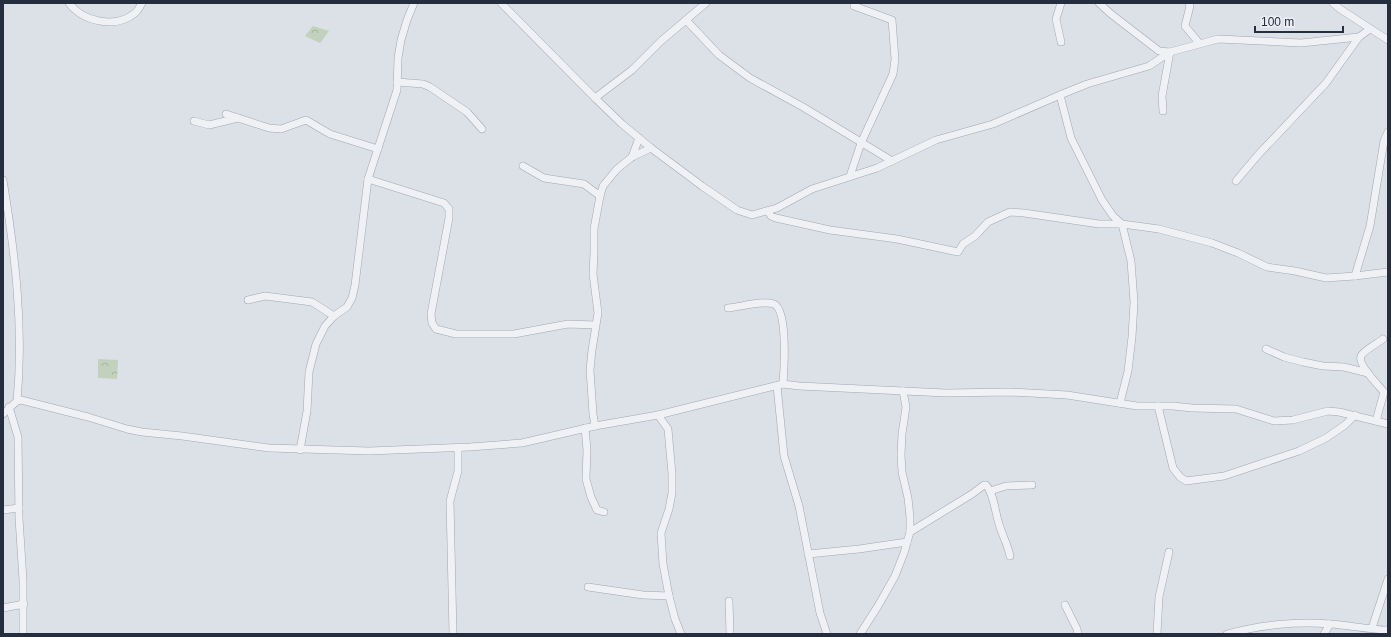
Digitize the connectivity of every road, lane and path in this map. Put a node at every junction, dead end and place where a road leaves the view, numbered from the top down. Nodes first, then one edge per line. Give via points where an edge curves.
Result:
1 (69, 3) edge
2 (142, 3) edge
3 (414, 3) edge
4 (500, 3) edge
5 (706, 3) edge
6 (1061, 3) edge
7 (1099, 3) edge
8 (1189, 3) edge
9 (1333, 3) edge
10 (854, 6) dead end
11 (686, 20) junction
12 (1370, 29) junction
13 (1359, 37) junction
14 (1388, 40) edge
15 (1061, 42) dead end
16 (1199, 44) junction
17 (1170, 52) junction
18 (397, 82) junction
19 (1060, 95) junction
20 (595, 98) junction
21 (1164, 111) dead end
22 (226, 114) dead end
23 (238, 118) junction
24 (194, 122) dead end
25 (482, 128) dead end
26 (1388, 132) edge
27 (639, 138) junction
28 (861, 143) junction
29 (651, 148) junction
30 (378, 149) junction
31 (632, 157) junction
32 (892, 161) junction
33 (523, 166) dead end
34 (850, 176) junction
35 (368, 179) junction
36 (3, 180) edge
37 (1236, 181) dead end
38 (600, 196) junction
39 (768, 211) junction
40 (1122, 224) junction
41 (1388, 272) edge
42 (1355, 276) junction
43 (248, 300) dead end
44 (728, 308) dead end
45 (334, 316) junction
46 (595, 325) junction
47 (1383, 339) dead end
48 (1266, 349) dead end
49 (1368, 373) junction
50 (780, 385) junction
51 (903, 391) junction
52 (17, 401) junction
53 (1120, 403) junction
54 (1158, 406) junction
55 (9, 407) junction
56 (3, 414) edge
57 (658, 415) junction
58 (1355, 415) junction
59 (1376, 421) junction
60 (1388, 424) edge
61 (595, 426) junction
62 (584, 428) junction
63 (458, 448) junction
64 (300, 450) junction
65 (1032, 485) dead end
66 (990, 490) junction
67 (19, 508) junction
68 (3, 510) edge
69 (604, 512) dead end
70 (910, 532) junction
71 (907, 542) junction
72 (1169, 552) dead end
73 (808, 554) junction
74 (1010, 556) dead end
75 (1388, 579) edge
76 (588, 587) dead end
77 (669, 596) junction
78 (729, 601) dead end
79 (24, 604) junction
80 (1065, 605) dead end
81 (3, 608) edge
82 (1330, 624) junction
83 (1372, 628) junction
84 (1388, 630) edge
85 (23, 634) edge
86 (453, 634) edge
87 (681, 634) edge
88 (730, 634) edge
89 (827, 634) edge
90 (860, 634) edge
91 (1078, 634) edge
92 (1157, 634) edge
93 (1227, 634) edge
94 (1324, 634) edge

1 - 2 street via 91,20 109,22 124,19 135,13
3 - 18 street via 401,40
4 - 20 street
5 - 11 street
6 - 15 street via 1056,19
7 - 17 street via 1159,51
8 - 16 street via 1185,26
9 - 12 street
10 - 28 street via 892,20 895,59 893,74
11 - 20 street via 632,70
11 - 28 street via 719,56 750,78
12 - 13 street
12 - 14 street
13 - 16 street via 1301,43 1218,39
13 - 37 street via 1326,83
16 - 17 street
17 - 19 street via 1149,66
17 - 21 street via 1162,96
18 - 25 street via 430,87 467,112
18 - 30 street via 398,90
19 - 32 street via 993,124 936,140
19 - 40 street via 1071,138 1102,200
20 - 27 street
22 - 23 street
23 - 24 street via 209,125
23 - 30 street via 269,128 281,129 306,120 330,134
26 - 42 street via 1384,141 1370,226
27 - 29 street
27 - 31 street
28 - 32 street
28 - 34 street
29 - 31 street
29 - 39 street via 737,210 752,215
30 - 35 street
31 - 38 street via 617,168 603,186
32 - 34 street
33 - 38 street via 544,178 584,184
34 - 39 street via 812,189
35 - 45 street via 353,292 346,307
35 - 46 street via 444,204 448,209 449,218 431,314 436,329 456,334 507,334 568,324
36 - 52 street via 18,294 20,372
38 - 46 street via 594,229 593,274 598,313
39 - 40 street via 776,218 830,230 897,239 958,252 963,244 988,222 1010,212 1099,224
40 - 42 street via 1159,229 1212,243 1268,267 1326,278
40 - 53 street via 1131,261 1134,302 1128,371
41 - 42 street
43 - 45 street via 265,296 312,302
44 - 50 street via 765,302 776,305 783,329 785,354
45 - 64 street via 320,334 313,356
46 - 61 street via 590,370
47 - 49 street via 1361,356 1360,361
48 - 49 street via 1303,362
49 - 59 street via 1384,392
50 - 51 street
50 - 57 street
50 - 73 street via 784,456 799,506
51 - 53 street via 1067,395
51 - 70 street via 906,407 901,455
52 - 55 street
52 - 64 street via 142,432
53 - 54 street
54 - 58 street via 1236,409 1274,421 1293,420 1328,412
54 - 58 street via 1173,468 1186,481 1224,476 1299,451 1326,438
55 - 56 street
55 - 67 street via 18,437
57 - 61 street
57 - 77 street via 668,429 672,474 672,493 661,533
58 - 59 street
59 - 60 street
61 - 62 street
62 - 63 street via 522,443
62 - 69 street via 587,450 586,479 597,510
63 - 64 street
63 - 86 street via 458,471 450,501
65 - 66 street via 1006,486
66 - 70 street via 984,485
66 - 74 street
67 - 68 street
67 - 79 street
70 - 71 street
71 - 73 street via 859,550
71 - 90 street via 895,576
72 - 92 street via 1159,597
73 - 89 street
75 - 83 street
76 - 77 street
77 - 87 street
78 - 88 street
79 - 81 street
79 - 85 street
80 - 91 street
82 - 83 street
82 - 93 street via 1283,625
82 - 94 street
83 - 84 street

